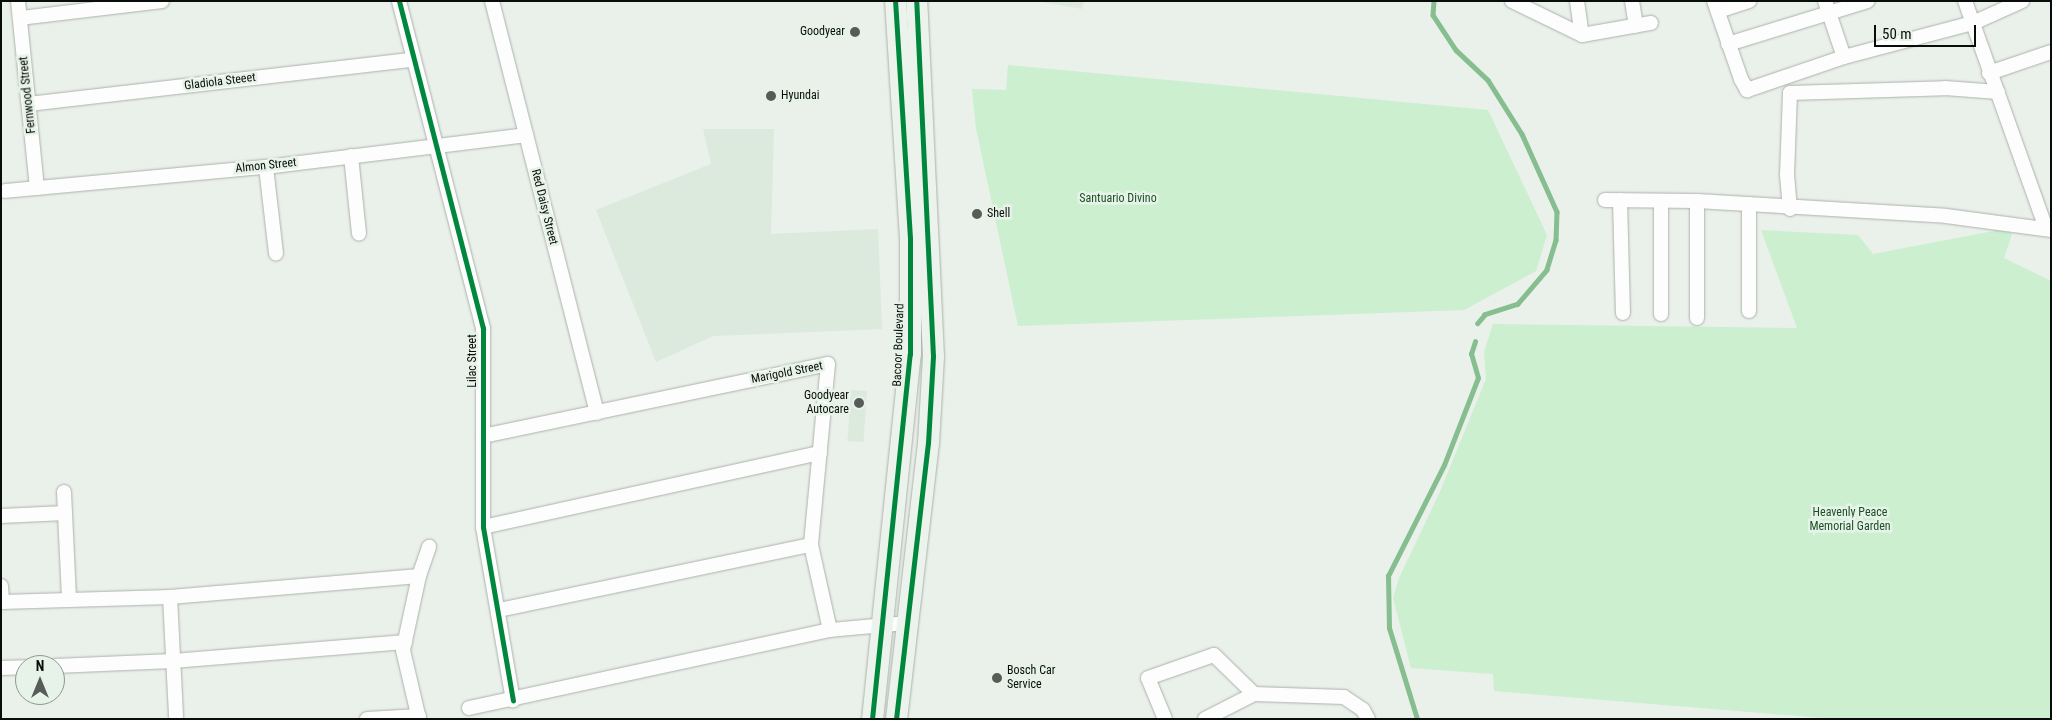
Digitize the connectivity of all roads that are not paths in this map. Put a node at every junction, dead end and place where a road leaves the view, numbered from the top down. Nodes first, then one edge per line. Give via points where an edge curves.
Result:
1 (18, 1) edge
2 (162, 1) edge
3 (399, 1) edge
4 (492, 1) edge
5 (895, 1) edge
6 (916, 1) edge
7 (1512, 1) edge
8 (1577, 1) edge
9 (1632, 1) edge
10 (1749, 1) edge
11 (1868, 1) edge
12 (1965, 1) edge
13 (2022, 1) edge
14 (1716, 6) edge
15 (1827, 7) edge
16 (20, 18) junction
17 (1651, 23) dead end
18 (1973, 23) junction
19 (1636, 26) junction
20 (1582, 35) junction
21 (1728, 44) junction
22 (2051, 52) edge
23 (1844, 57) junction
24 (411, 60) junction
25 (1989, 73) junction
26 (1998, 92) junction
27 (29, 104) junction
28 (526, 135) junction
29 (434, 147) junction
30 (351, 156) junction
31 (266, 167) junction
32 (37, 188) junction
33 (5, 191) dead end
34 (1605, 200) dead end
35 (1620, 200) junction
36 (1661, 201) junction
37 (1697, 201) junction
38 (1749, 204) junction
39 (1790, 209) junction
40 (2048, 223) edge
41 (359, 234) dead end
42 (276, 253) dead end
43 (1749, 312) dead end
44 (1623, 313) dead end
45 (1661, 314) dead end
46 (1697, 318) dead end
47 (597, 413) junction
48 (483, 436) junction
49 (820, 452) junction
50 (64, 492) dead end
51 (65, 513) junction
52 (1, 516) edge
53 (483, 527) junction
54 (811, 545) junction
55 (429, 547) dead end
56 (419, 576) junction
57 (1, 586) edge
58 (170, 597) junction
59 (69, 599) junction
60 (1, 602) edge
61 (499, 610) junction
62 (884, 623) junction
63 (907, 623) junction
64 (830, 630) junction
65 (405, 642) junction
66 (173, 661) junction
67 (65, 666) edge
68 (15, 667) edge
69 (1, 668) edge
70 (1254, 694) junction
71 (513, 700) junction
72 (469, 708) dead end
73 (419, 717) edge
74 (178, 718) edge
75 (367, 719) edge
76 (872, 719) edge
77 (896, 719) edge
78 (1165, 719) edge
79 (1205, 719) edge
80 (1368, 719) edge

1 - 16 street, Fernwood Street
2 - 16 street
3 - 24 street, Lilac Street
4 - 28 street, Red Daisy Street
5 - 62 main road, Bacoor Boulevard via 910,246 910,354
6 - 63 main road via 933,356 928,443
7 - 20 street
8 - 20 street
9 - 19 street
10 - 14 street
11 - 15 street
12 - 18 street
13 - 18 street
14 - 21 street
15 - 21 street
15 - 23 street
16 - 27 street, Fernwood Street
17 - 19 street
18 - 23 street
18 - 25 street
19 - 20 street
21 - 23 street via 1747,90
22 - 25 street
24 - 27 street, Gladiola Steeet
24 - 29 street, Lilac Street
25 - 26 street
26 - 39 street via 1945,88 1790,93 1787,175
26 - 40 street
27 - 32 street, Fernwood Street
28 - 29 street, Almon Street
28 - 47 street, Red Daisy Street
29 - 30 street, Almon Street
29 - 48 street, Lilac Street via 483,328
30 - 31 street, Almon Street
30 - 41 street
31 - 32 street, Almon Street
31 - 42 street
32 - 33 street, Almon Street
34 - 35 street
35 - 36 street
35 - 44 street
36 - 37 street
36 - 45 street
37 - 38 street
37 - 46 street
38 - 39 street
38 - 43 street
39 - 40 street
47 - 48 street, Marigold Street
47 - 49 street, Marigold Street via 828,364
48 - 53 street, Lilac Street
49 - 53 street
49 - 54 street, Marigold Street
50 - 51 street
51 - 52 street
51 - 59 street
53 - 61 street, Lilac Street
54 - 61 street
54 - 64 street, Marigold Street
55 - 56 street
56 - 58 street
56 - 65 street
57 - 60 street
58 - 59 street
58 - 66 street
59 - 60 street
61 - 71 street, Lilac Street
62 - 63 street
62 - 64 street
62 - 76 main road, Bacoor Boulevard
63 - 77 main road
64 - 71 street
65 - 66 street
65 - 73 street via 403,650
66 - 67 street
66 - 74 street
68 - 69 street
70 - 78 street via 1214,655 1148,678
70 - 79 street
70 - 80 street via 1344,697 1363,710
71 - 72 street
73 - 75 street

